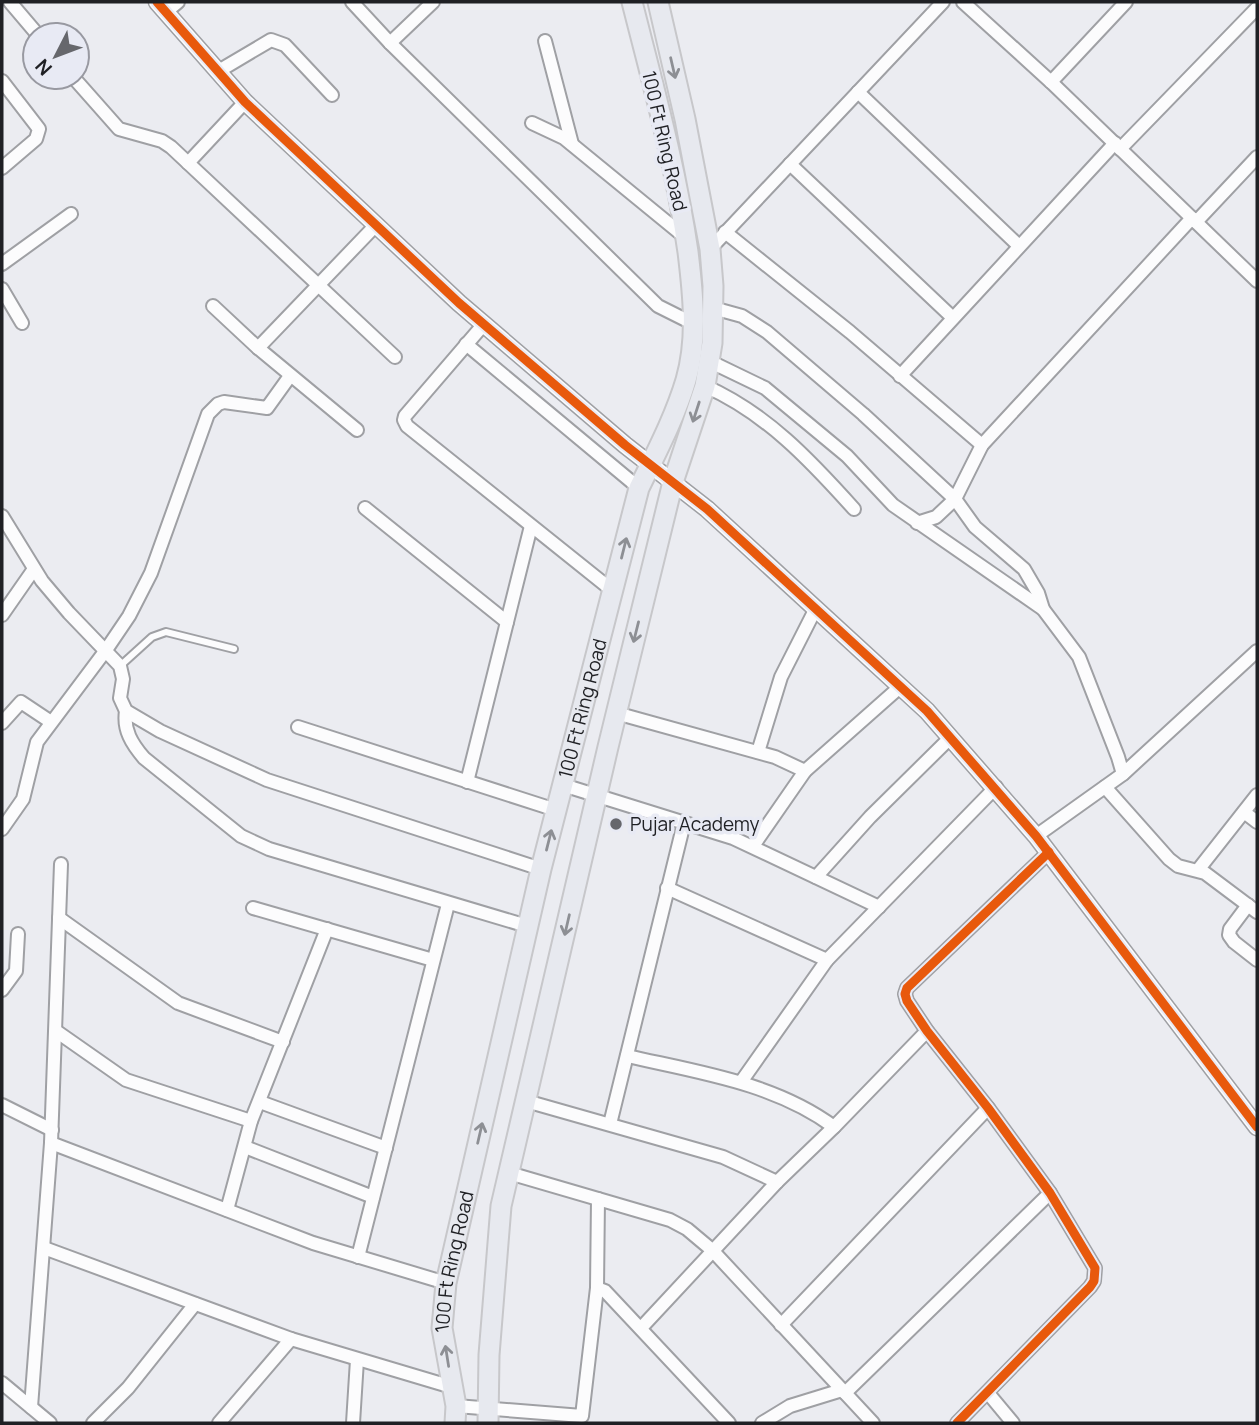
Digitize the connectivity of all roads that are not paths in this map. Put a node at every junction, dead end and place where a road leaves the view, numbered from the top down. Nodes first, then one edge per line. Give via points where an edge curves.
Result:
1 (10, 2) edge
2 (352, 2) edge
3 (433, 2) edge
4 (632, 2) edge
5 (658, 2) edge
6 (943, 2) edge
7 (963, 2) edge
8 (1126, 2) edge
9 (167, 5) edge
10 (1257, 8) edge
11 (26, 21) edge
12 (545, 41) dead end
13 (390, 43) junction
14 (217, 72) junction
15 (2, 81) edge
16 (1051, 82) junction
17 (85, 91) edge
18 (858, 92) junction
19 (332, 95) dead end
20 (245, 102) junction
21 (532, 123) dead end
22 (572, 144) junction
23 (1117, 146) junction
24 (1257, 157) edge
25 (188, 163) junction
26 (790, 164) junction
27 (2, 167) edge
28 (71, 214) dead end
29 (1194, 220) junction
30 (376, 225) junction
31 (726, 232) junction
32 (685, 237) junction
33 (1019, 246) junction
34 (710, 249) junction
35 (2, 264) edge
36 (1257, 281) edge
37 (319, 286) junction
38 (2, 289) edge
39 (213, 306) dead end
40 (713, 307) junction
41 (953, 318) junction
42 (22, 323) dead end
43 (484, 324) junction
44 (694, 324) junction
45 (466, 344) junction
46 (258, 348) junction
47 (395, 357) dead end
48 (709, 361) junction
49 (290, 376) junction
50 (900, 376) junction
51 (705, 386) junction
52 (357, 430) dead end
53 (982, 445) junction
54 (650, 465) junction
55 (673, 482) junction
56 (639, 488) junction
57 (955, 499) junction
58 (365, 508) dead end
59 (854, 509) dead end
60 (2, 516) edge
61 (916, 523) junction
62 (531, 526) junction
63 (34, 569) junction
64 (613, 591) junction
65 (1043, 609) junction
66 (815, 610) junction
67 (2, 615) edge
68 (507, 622) junction
69 (234, 649) dead end
70 (106, 650) junction
71 (1257, 651) edge
72 (120, 666) junction
73 (901, 686) junction
74 (126, 711) junction
75 (616, 713) junction
76 (51, 722) junction
77 (2, 723) edge
78 (298, 727) dead end
79 (951, 737) junction
80 (758, 752) junction
81 (805, 771) junction
82 (1123, 775) junction
83 (467, 782) junction
84 (563, 785) junction
85 (996, 787) junction
86 (1105, 787) junction
87 (597, 795) junction
88 (1257, 795) edge
89 (556, 810) junction
90 (1244, 812) junction
91 (684, 822) junction
92 (1257, 822) edge
93 (2, 829) edge
94 (1036, 836) junction
95 (753, 846) junction
96 (1049, 852) junction
97 (61, 864) dead end
98 (541, 869) junction
99 (1198, 870) junction
100 (816, 877) junction
101 (667, 888) junction
102 (448, 904) junction
103 (879, 907) junction
104 (253, 908) dead end
105 (1253, 909) edge
106 (59, 918) junction
107 (527, 926) junction
108 (327, 929) junction
109 (18, 934) dead end
110 (433, 960) junction
111 (827, 960) junction
112 (1257, 960) edge
113 (2, 990) edge
114 (56, 1031) junction
115 (927, 1031) junction
116 (283, 1042) junction
117 (627, 1056) junction
118 (741, 1082) junction
119 (526, 1101) junction
120 (260, 1102) junction
121 (2, 1105) edge
122 (988, 1108) junction
123 (251, 1121) junction
124 (610, 1124) junction
125 (834, 1127) junction
126 (1257, 1128) edge
127 (52, 1136) junction
128 (244, 1147) junction
129 (386, 1148) junction
130 (509, 1173) junction
131 (777, 1182) junction
132 (1051, 1194) junction
133 (373, 1197) junction
134 (598, 1199) junction
135 (226, 1209) junction
136 (44, 1248) junction
137 (712, 1251) junction
138 (358, 1257) junction
139 (446, 1283) junction
140 (597, 1288) junction
141 (195, 1304) junction
142 (781, 1325) junction
143 (641, 1328) junction
144 (291, 1339) junction
145 (357, 1360) junction
146 (2, 1383) edge
147 (843, 1392) junction
148 (988, 1392) junction
149 (454, 1405) edge
150 (31, 1407) junction
151 (488, 1416) edge
152 (582, 1420) edge
153 (50, 1423) edge
154 (93, 1423) edge
155 (219, 1423) edge
156 (353, 1423) edge
157 (729, 1423) edge
158 (762, 1423) edge
159 (873, 1423) edge
160 (957, 1423) edge
161 (1013, 1423) edge

1 - 11 street
2 - 13 street
3 - 13 street
4 - 32 main road, 100 Ft Ring Road via 669,147
5 -> 34 main road, 100 Ft Ring Road
6 - 18 street
7 - 16 street
8 - 16 street
9 - 14 street
10 - 23 street
12 - 22 street
13 - 44 street via 658,306
14 - 19 street via 271,40 285,45
14 - 20 street
15 - 27 street via 39,129 36,139
16 - 23 street
17 - 25 street via 119,129 162,141
18 - 26 street
18 - 33 street
20 - 25 street
20 - 30 street
21 - 22 street
22 - 32 street
23 - 29 street
23 - 33 street
24 - 29 street
25 - 37 street
26 - 31 street
26 - 41 street
28 - 35 street
29 - 36 street
29 - 53 street
30 - 37 street
30 - 43 street
31 - 34 street
31 - 50 street
32 - 44 main road, 100 Ft Ring Road
33 - 41 street
34 - 40 main road, 100 Ft Ring Road
37 - 46 street
37 - 47 street
38 - 42 street
39 - 46 street
40 - 48 main road, 100 Ft Ring Road
40 - 57 street via 742,316 767,332
41 - 50 street
43 - 45 street
43 - 54 street
44 - 54 main road, 100 Ft Ring Road via 687,379
45 - 56 street
45 - 62 street via 404,421
46 - 49 street
48 - 51 main road, 100 Ft Ring Road
48 - 61 street via 765,388 786,404
49 - 52 street
49 - 70 street via 267,408 224,402 208,414 150,573
50 - 53 street
51 -> 55 main road, 100 Ft Ring Road
51 - 59 street via 731,397 783,435
53 - 57 street
54 - 55 street
54 - 56 main road, 100 Ft Ring Road
55 - 66 street
55 -> 75 main road, 100 Ft Ring Road
64 -> 56 main road, 100 Ft Ring Road
57 - 61 street via 936,517
57 - 65 street via 975,527 1024,569
58 - 68 street
60 - 63 street
61 - 65 street
62 - 64 street
62 - 68 street
63 - 67 street
63 - 70 street
64 - 84 main road, 100 Ft Ring Road
65 - 82 street via 1079,657
66 - 73 street
66 - 80 street via 781,677
68 - 83 street
69 - 72 lane via 166,632 152,637
70 - 72 street
70 - 76 street
71 - 82 street
72 - 74 street via 120,698
73 - 79 street
73 - 81 street
74 - 98 street via 257,776
74 - 102 street via 127,732 144,758 241,836 269,849
75 - 80 street
75 - 87 main road, 100 Ft Ring Road
76 - 77 street via 21,702
76 - 93 street via 37,742 20,805
78 - 83 street
79 - 85 street
79 - 100 street
80 - 81 street
81 - 95 street
82 - 86 street
83 - 89 street
84 - 87 street
84 - 89 main road, 100 Ft Ring Road
85 - 94 street
85 - 103 street
86 - 94 street
86 - 99 street via 1169,859
87 - 91 street
87 -> 119 main road, 100 Ft Ring Road
88 - 90 street
98 -> 89 main road, 100 Ft Ring Road
90 - 92 street
90 - 99 street
91 - 95 street
91 - 101 street
94 - 96 street
95 - 100 street
96 - 115 street via 907,988 907,1001
96 - 126 street
97 - 106 street
98 - 107 main road, 100 Ft Ring Road
99 - 105 street
100 - 103 street
101 - 111 street
101 - 117 street
102 - 107 street
102 - 110 street
103 - 111 street
104 - 108 street
105 - 112 street via 1229,935
106 - 114 street
106 - 116 street via 178,1003
139 -> 107 main road, 100 Ft Ring Road
108 - 110 street
108 - 116 street
109 - 113 street via 16,971
110 - 129 street
111 - 118 street
114 - 123 street via 126,1080
114 - 127 street
115 - 122 street
115 - 125 street
116 - 120 street
117 - 118 street
117 - 124 street
118 - 125 street via 809,1110
119 - 124 street
119 - 130 main road, 100 Ft Ring Road
120 - 123 street
120 - 129 street
121 - 127 street
122 - 132 street
122 - 142 street
123 - 128 street
124 - 131 street via 723,1157
125 - 131 street
127 - 135 street
127 - 136 street
128 - 133 street
128 - 135 street
129 - 133 street
130 - 134 street
130 - 151 main road, 100 Ft Ring Road via 501,1206
131 - 137 street
132 - 147 street
132 - 148 street via 1092,1260 1094,1281
133 - 138 street
134 - 137 street via 670,1220 687,1228
134 - 140 street
135 - 138 street
136 - 141 street
136 - 150 street
137 - 142 street
137 - 143 street
138 - 139 street
149 -> 139 main road, 100 Ft Ring Road via 442,1328
140 - 143 street
140 - 152 street
141 - 144 street
141 - 154 street via 128,1388
142 - 147 street
143 - 157 street
144 - 145 street
144 - 155 street
145 - 149 street
145 - 156 street
146 - 150 street
147 - 158 street via 790,1406
147 - 159 street
148 - 160 street
148 - 161 street
149 - 151 street
150 - 153 street
151 - 152 street

